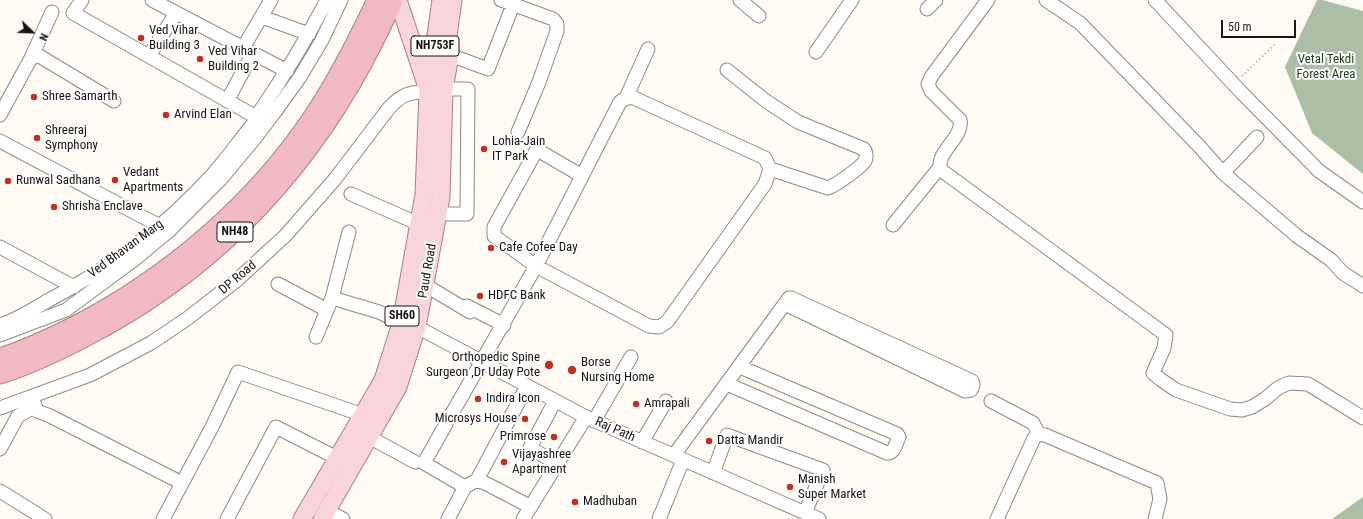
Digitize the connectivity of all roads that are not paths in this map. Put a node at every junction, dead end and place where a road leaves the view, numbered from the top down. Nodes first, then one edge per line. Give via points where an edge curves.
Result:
1 (82, 0) edge
2 (152, 0) edge
3 (271, 0) edge
4 (327, 0) edge
5 (341, 0) edge
6 (441, 0) edge
7 (453, 0) edge
8 (460, 0) edge
9 (501, 0) edge
10 (740, 0) edge
11 (852, 0) edge
12 (988, 0) edge
13 (1046, 0) edge
14 (1155, 0) edge
15 (387, 1) edge
16 (513, 5) junction
17 (52, 12) dead end
18 (176, 13) junction
19 (759, 16) dead end
20 (262, 17) junction
21 (309, 34) junction
22 (648, 49) dead end
23 (248, 51) junction
24 (816, 52) dead end
25 (450, 55) junction
26 (149, 56) junction
27 (31, 58) junction
28 (727, 70) dead end
29 (287, 71) junction
30 (436, 90) junction
31 (626, 98) junction
32 (114, 101) dead end
33 (227, 101) junction
34 (0, 115) edge
35 (256, 116) junction
36 (518, 132) dead end
37 (1257, 137) dead end
38 (0, 141) edge
39 (236, 153) junction
40 (940, 167) junction
41 (770, 169) junction
42 (1223, 174) junction
43 (582, 176) junction
44 (351, 194) dead end
45 (1363, 202) edge
46 (438, 214) junction
47 (419, 224) junction
48 (893, 225) dead end
49 (160, 226) junction
50 (348, 232) dead end
51 (0, 247) edge
52 (536, 266) junction
53 (278, 284) dead end
54 (425, 286) junction
55 (1363, 286) edge
56 (74, 287) junction
57 (329, 304) junction
58 (785, 304) junction
59 (401, 323) junction
60 (0, 325) edge
61 (504, 325) junction
62 (417, 328) junction
63 (0, 335) edge
64 (316, 338) dead end
65 (631, 357) dead end
66 (0, 358) edge
67 (481, 361) junction
68 (740, 367) junction
69 (0, 374) edge
70 (727, 384) junction
71 (527, 386) junction
72 (32, 397) junction
73 (555, 400) junction
74 (666, 401) dead end
75 (991, 401) dead end
76 (0, 408) edge
77 (363, 415) junction
78 (1363, 418) edge
79 (590, 419) junction
80 (1038, 434) junction
81 (369, 437) junction
82 (642, 442) junction
83 (0, 449) edge
84 (337, 458) junction
85 (678, 458) junction
86 (415, 462) dead end
87 (558, 464) junction
88 (712, 473) junction
89 (477, 480) junction
90 (182, 483) junction
91 (465, 487) junction
92 (0, 491) edge
93 (531, 507) junction
94 (805, 513) junction
95 (324, 515) edge
96 (45, 519) edge
97 (163, 519) edge
98 (227, 519) edge
99 (302, 519) edge
100 (343, 519) edge
101 (448, 519) edge
102 (523, 519) edge
103 (659, 519) edge
104 (819, 519) edge
105 (997, 519) edge
106 (1155, 519) edge

1 - 26 street via 73,13
2 - 18 street
3 - 20 street
4 - 21 street
5 - 39 street, Ved Bhavan Marg via 322,40 300,77 274,113
6 - 30 main road, Paud Road / NH753F
7 - 25 main road, Paud Road / NH753F via 448,36
8 - 25 main road
9 - 16 street
10 - 19 street
11 - 24 street
12 - 40 street via 929,80 929,88 961,124 941,158
13 - 42 street via 1080,23
14 - 45 street via 1319,171
15 - 30 main road, Paud Road
15 - 66 highway, NH48 via 360,36 313,117 264,180 220,226 141,288 98,314
15 - 69 highway, NH48 via 350,86 326,125 298,162 230,236 190,270 130,312 63,349
16 - 25 street via 488,69
16 - 36 street via 553,19 557,24 557,31 539,82
17 - 27 street
18 - 23 street
18 - 26 street
20 - 21 street
20 - 23 street
21 - 29 street
22 - 31 street
23 - 29 street
23 - 33 street
25 - 30 main road, Paud Road / SH60
26 - 33 street
27 - 32 street via 38,56
27 - 34 street
28 - 41 street via 798,122 866,151 865,161 828,188
29 - 35 street
30 - 46 main road, Paud Road / SH60 via 441,197
30 - 46 street, DP Road via 468,89 466,214
30 - 47 main road, Paud Road / SH60
30 - 72 street, DP Road via 410,92 398,98 335,179 285,236 231,285 188,318 151,343 90,375
31 - 41 street via 634,98 764,158
31 - 43 street via 620,102
33 - 35 street
35 - 39 street
37 - 42 street
38 - 49 street
39 - 49 street, Ved Bhavan Marg
39 - 63 street via 220,180 170,230 135,259 66,310
40 - 48 street
40 - 78 street via 1166,335 1164,348 1153,373 1176,390 1230,409 1242,410 1252,407 1289,383 1308,384
41 - 52 street via 765,184 666,322 659,327 649,326
42 - 55 street via 1297,236 1331,260 1343,273
43 - 52 street
43 - 52 street via 536,151 494,227 493,233 496,238
44 - 47 street
46 - 54 main road, Paud Road / SH60
47 - 59 main road, Paud Road / SH60
49 - 56 street, Ved Bhavan Marg
50 - 57 street
51 - 56 street
52 - 61 street
53 - 57 street
54 - 61 street
54 - 62 main road, Paud Road / SH60
56 - 60 street, Ved Bhavan Marg
57 - 59 street via 379,312
57 - 64 street
58 - 58 street via 789,298 793,298 972,381 973,385 970,390 965,391
58 - 68 street
59 - 62 main road
59 - 77 main road, Paud Road / SH60 via 382,380
61 - 67 street
62 - 67 street, Raj Path
62 - 81 main road, Paud Road / SH60 via 398,387
65 - 79 street
67 - 71 street, Raj Path
67 - 91 street via 424,463
68 - 70 street
68 - 70 street via 897,434 899,437 893,452 887,453
70 - 85 street
71 - 73 street, Raj Path
71 - 89 street
72 - 76 street, DP Road
72 - 83 street via 29,410 18,416
72 - 90 street via 37,411
73 - 79 street, Raj Path
73 - 87 street via 530,448
74 - 82 street
75 - 80 street via 1034,423
77 - 84 main road, Paud Road / SH60
77 - 90 street via 238,372
79 - 82 street, Raj Path
79 - 87 street
80 - 105 street
80 - 106 street via 1157,483 1160,499
81 - 86 street
81 - 95 main road, Paud Road / SH60
82 - 85 street, Raj Path
84 - 98 street via 276,427
84 - 99 main road, Paud Road / SH60
85 - 88 street, Raj Path
85 - 103 street
87 - 93 street
88 - 94 street, Raj Path
88 - 94 street via 727,436 823,470
89 - 91 street
89 - 93 street
90 - 97 street
91 - 101 street
92 - 96 street
93 - 102 street
94 - 104 street, Raj Path
95 - 100 street

